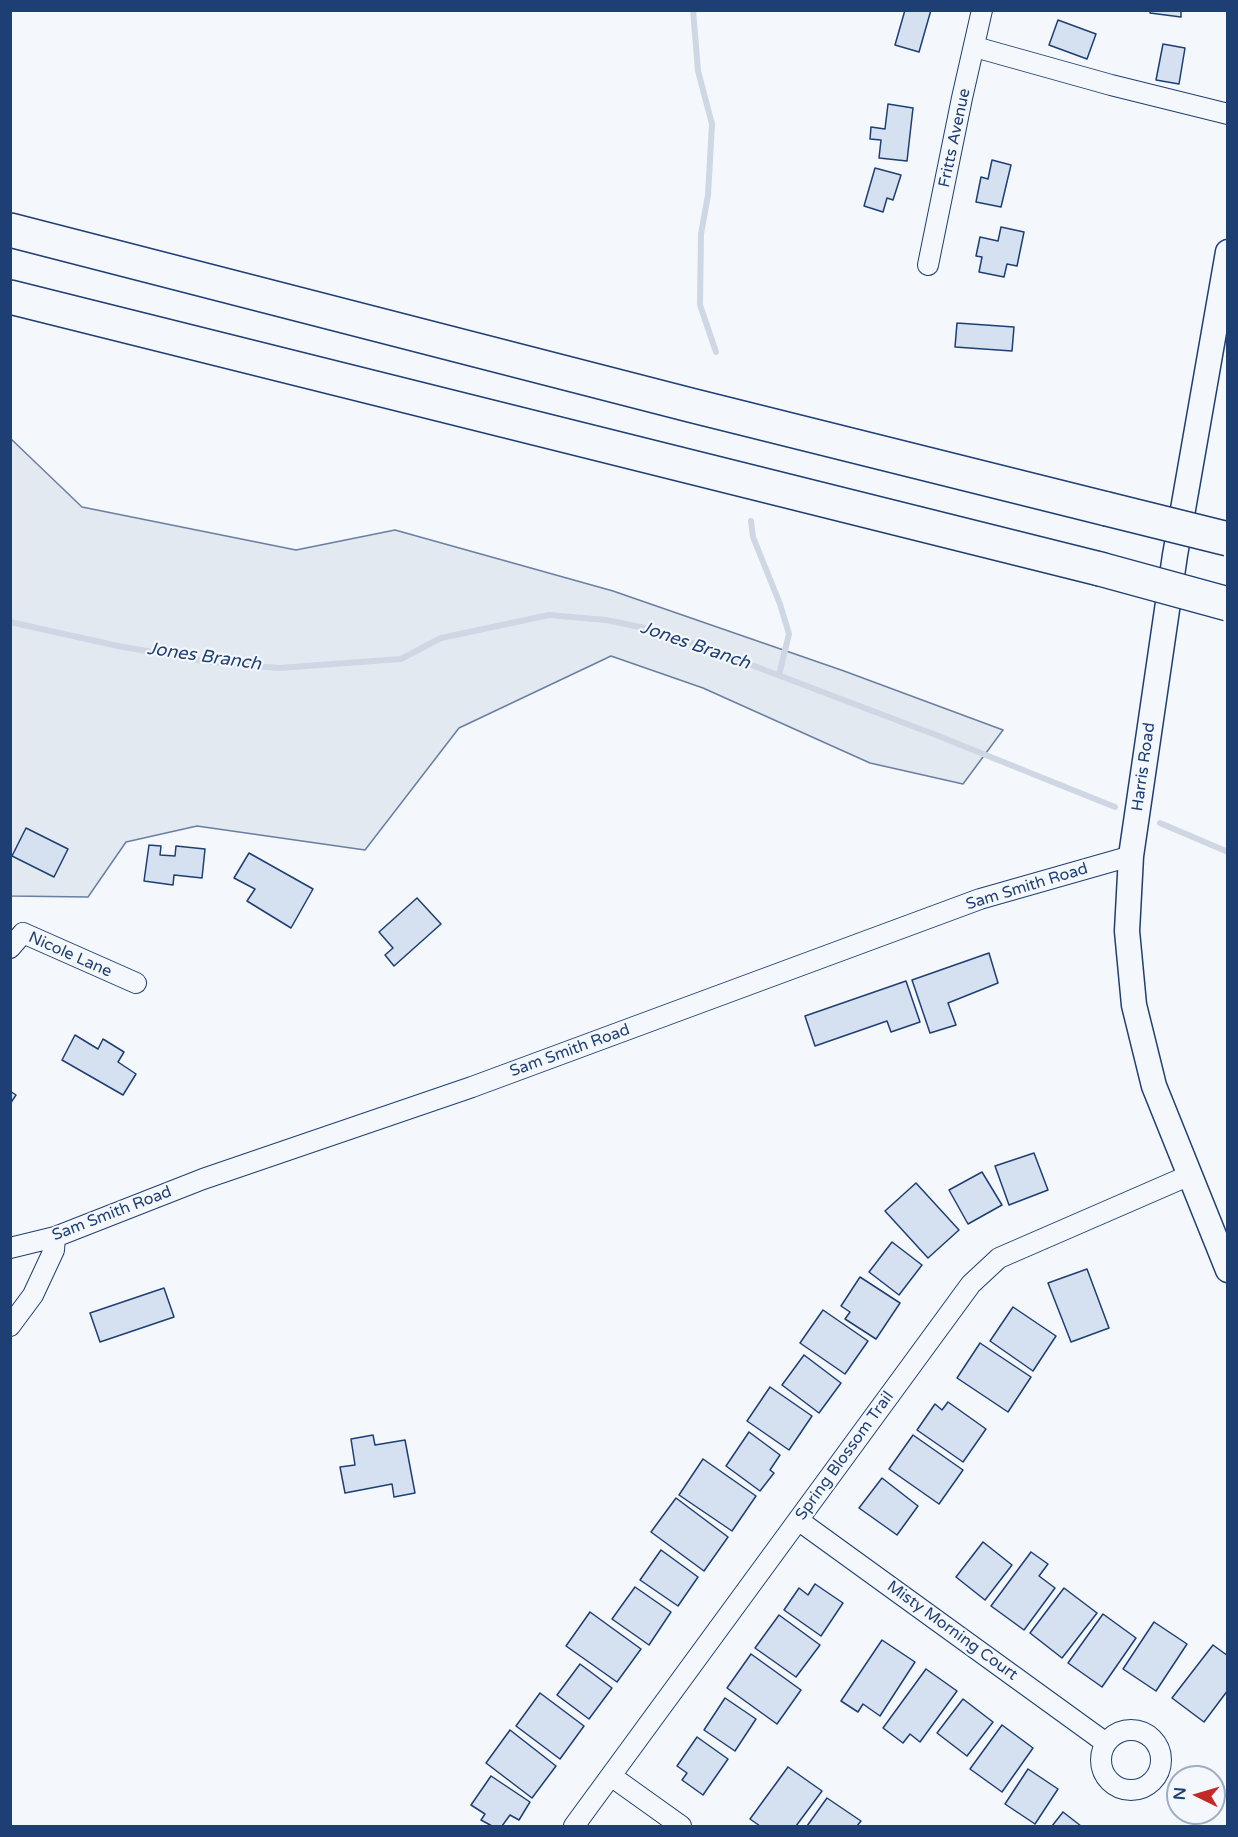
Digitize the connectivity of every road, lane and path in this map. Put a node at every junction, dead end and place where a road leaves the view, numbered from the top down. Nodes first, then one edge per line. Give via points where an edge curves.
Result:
1 (982, 10) edge
2 (975, 47) junction
3 (1227, 114) edge
4 (10, 230) edge
5 (1227, 252) edge
6 (928, 266) dead end
7 (1224, 295) edge
8 (10, 297) edge
9 (1227, 539) edge
10 (1227, 604) edge
11 (1131, 856) junction
12 (10, 948) edge
13 (136, 983) dead end
14 (1190, 1175) junction
15 (55, 1237) junction
16 (10, 1248) edge
17 (1227, 1270) edge
18 (10, 1326) edge
19 (798, 1520) junction
20 (1106, 1743) dead end
21 (611, 1776) junction
22 (574, 1827) edge
23 (681, 1827) edge

1 - 2 street, Fritts Avenue
2 - 3 street
2 - 6 street, Fritts Avenue
4 - 9 highway, bridge
5 - 7 street, Harris Road
7 - 11 street, Harris Road via 1175,555
8 - 10 highway, bridge
11 - 14 street, Harris Road via 1127,931 1134,1005 1154,1086
11 - 15 street, Sam Smith Road via 980,899 472,1086 203,1179
12 - 13 street, Nicole Lane via 23,933
14 - 17 street, Harris Road
14 - 19 street, Spring Blossom Trail via 999,1258 970,1284
15 - 16 street, Sam Smith Road
15 - 18 street via 54,1250 33,1294
19 - 20 street, Misty Morning Court
19 - 21 street, Spring Blossom Trail
21 - 22 street, Spring Blossom Trail
21 - 23 street

